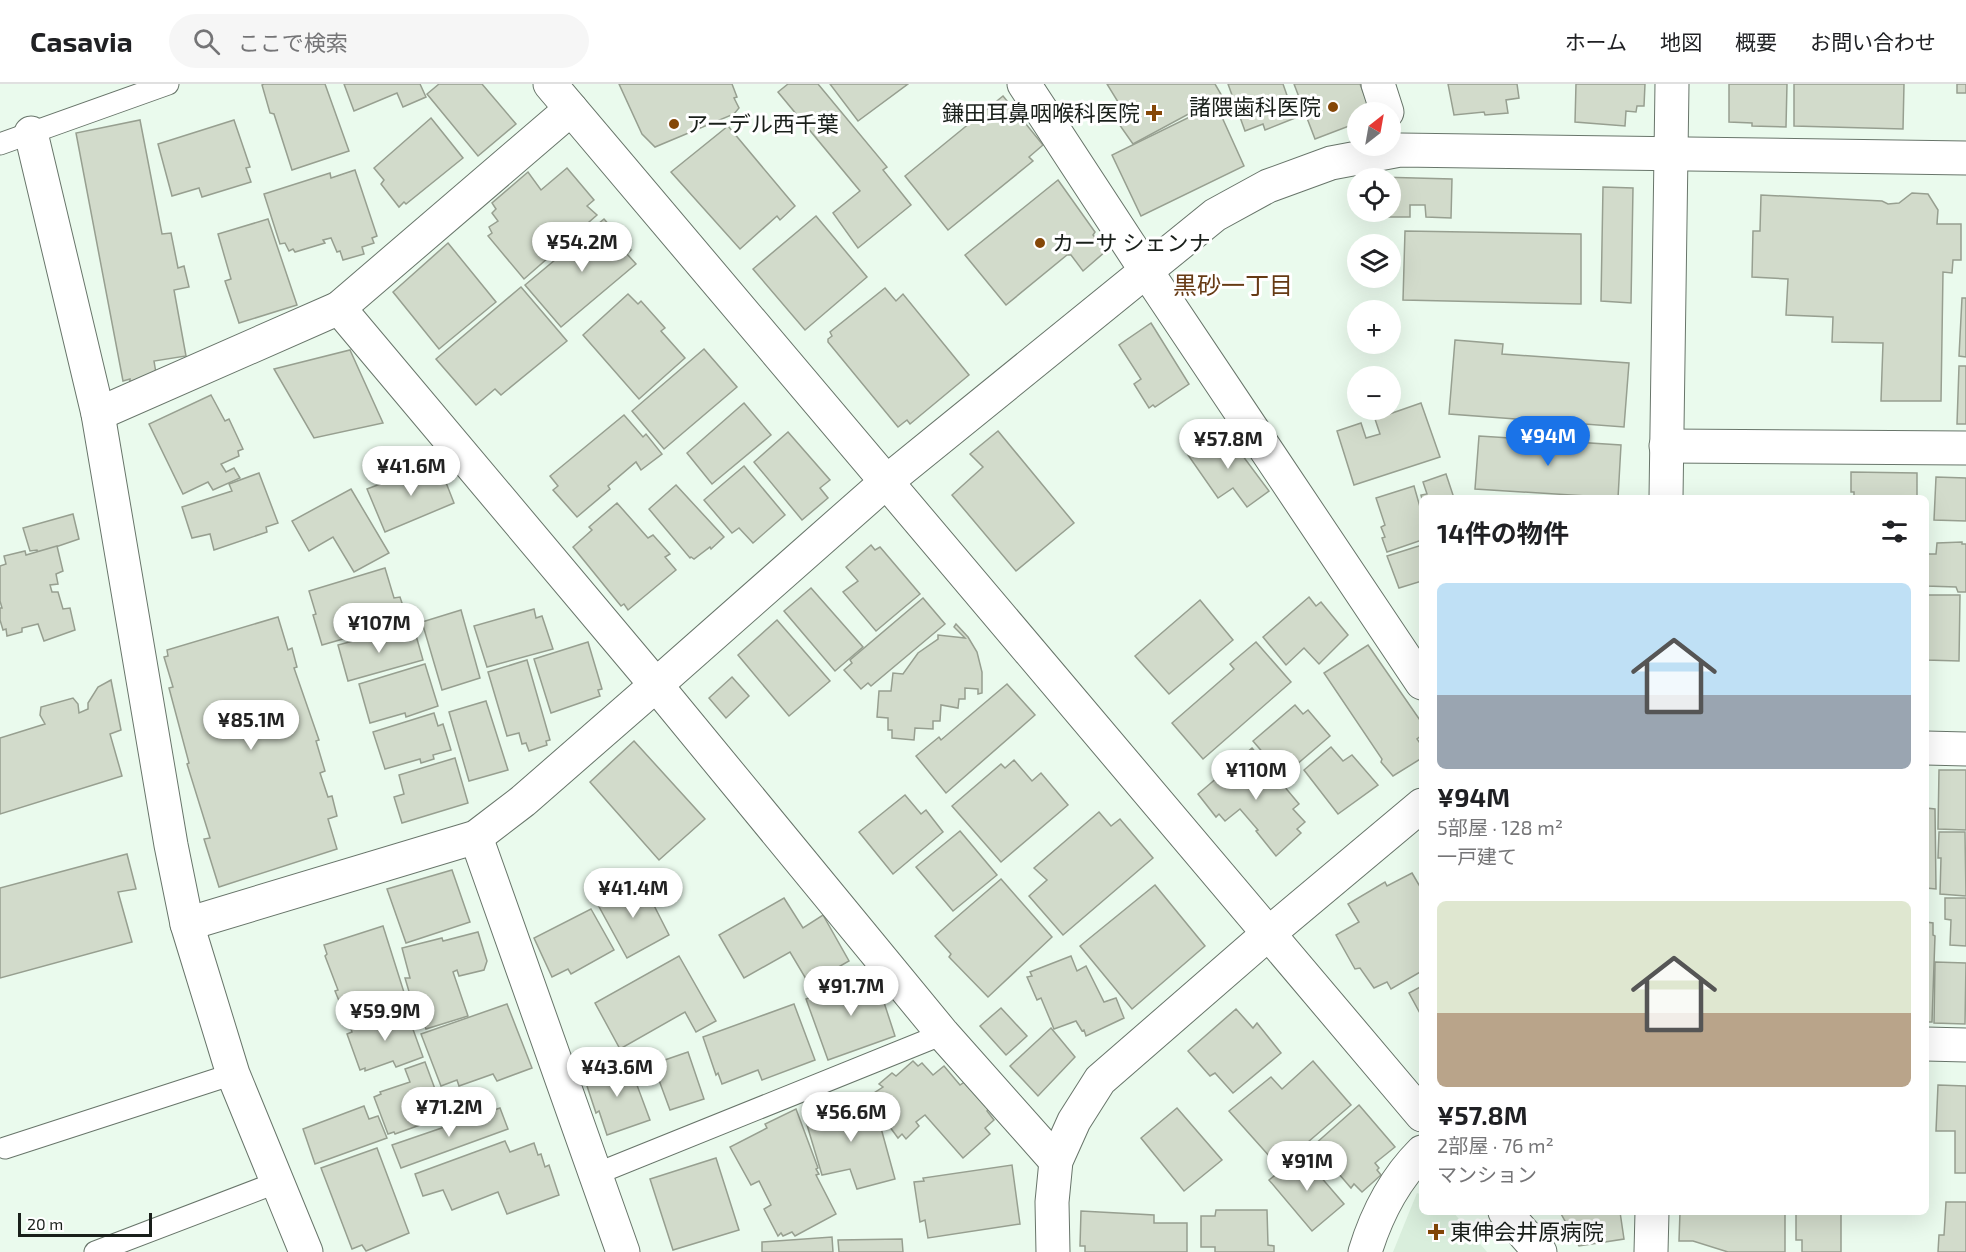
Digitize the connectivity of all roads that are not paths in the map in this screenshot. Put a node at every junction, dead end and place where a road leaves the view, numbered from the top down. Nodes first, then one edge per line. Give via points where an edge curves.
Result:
1 (168, 84) edge
2 (1024, 84) edge
3 (1378, 84) edge
4 (1672, 84) edge
5 (561, 96) edge
6 (1384, 102) edge
7 (31, 133) junction
8 (1401, 136) edge
9 (0, 144) edge
10 (1671, 154) junction
11 (1348, 156) edge
12 (1966, 158) edge
13 (1147, 272) junction
14 (339, 308) junction
15 (98, 414) junction
16 (1666, 446) junction
17 (1966, 448) edge
18 (886, 482) junction
19 (1666, 495) edge
20 (1419, 679) edge
21 (656, 685) junction
22 (1929, 748) edge
23 (1966, 749) edge
24 (1419, 808) edge
25 (476, 837) junction
26 (187, 924) junction
27 (1268, 934) junction
28 (943, 1034) junction
29 (1929, 1044) edge
30 (1966, 1045) edge
31 (233, 1074) junction
32 (1419, 1111) edge
33 (5, 1148) dead end
34 (1419, 1156) edge
35 (1056, 1161) junction
36 (596, 1174) junction
37 (278, 1182) junction
38 (1508, 1215) edge
39 (1652, 1215) edge
40 (95, 1252) edge
41 (306, 1252) edge
42 (623, 1252) edge
43 (1053, 1252) edge
44 (1365, 1252) edge
45 (1540, 1252) edge
46 (1651, 1252) edge

1 - 7 lane
2 - 13 street
3 - 6 street
4 - 10 street
5 - 14 street
5 - 18 street
7 - 9 lane
7 - 15 street
8 - 10 street
10 - 12 street
10 - 16 street
11 - 13 street via 1268,186 1215,215
13 - 18 street
13 - 20 street
14 - 15 street
14 - 21 street
15 - 26 street
16 - 17 street
16 - 19 street
18 - 21 street
18 - 27 street
21 - 25 street
21 - 28 street
22 - 23 street
24 - 27 street
25 - 26 street
25 - 36 street
26 - 31 street
27 - 32 street
27 - 35 street via 1100,1080 1074,1121
28 - 35 street
28 - 36 lane
29 - 30 street
31 - 33 lane
31 - 37 street
34 - 44 street via 1393,1190
35 - 43 street
36 - 42 street
37 - 40 lane
37 - 41 street
38 - 45 street
39 - 46 street

